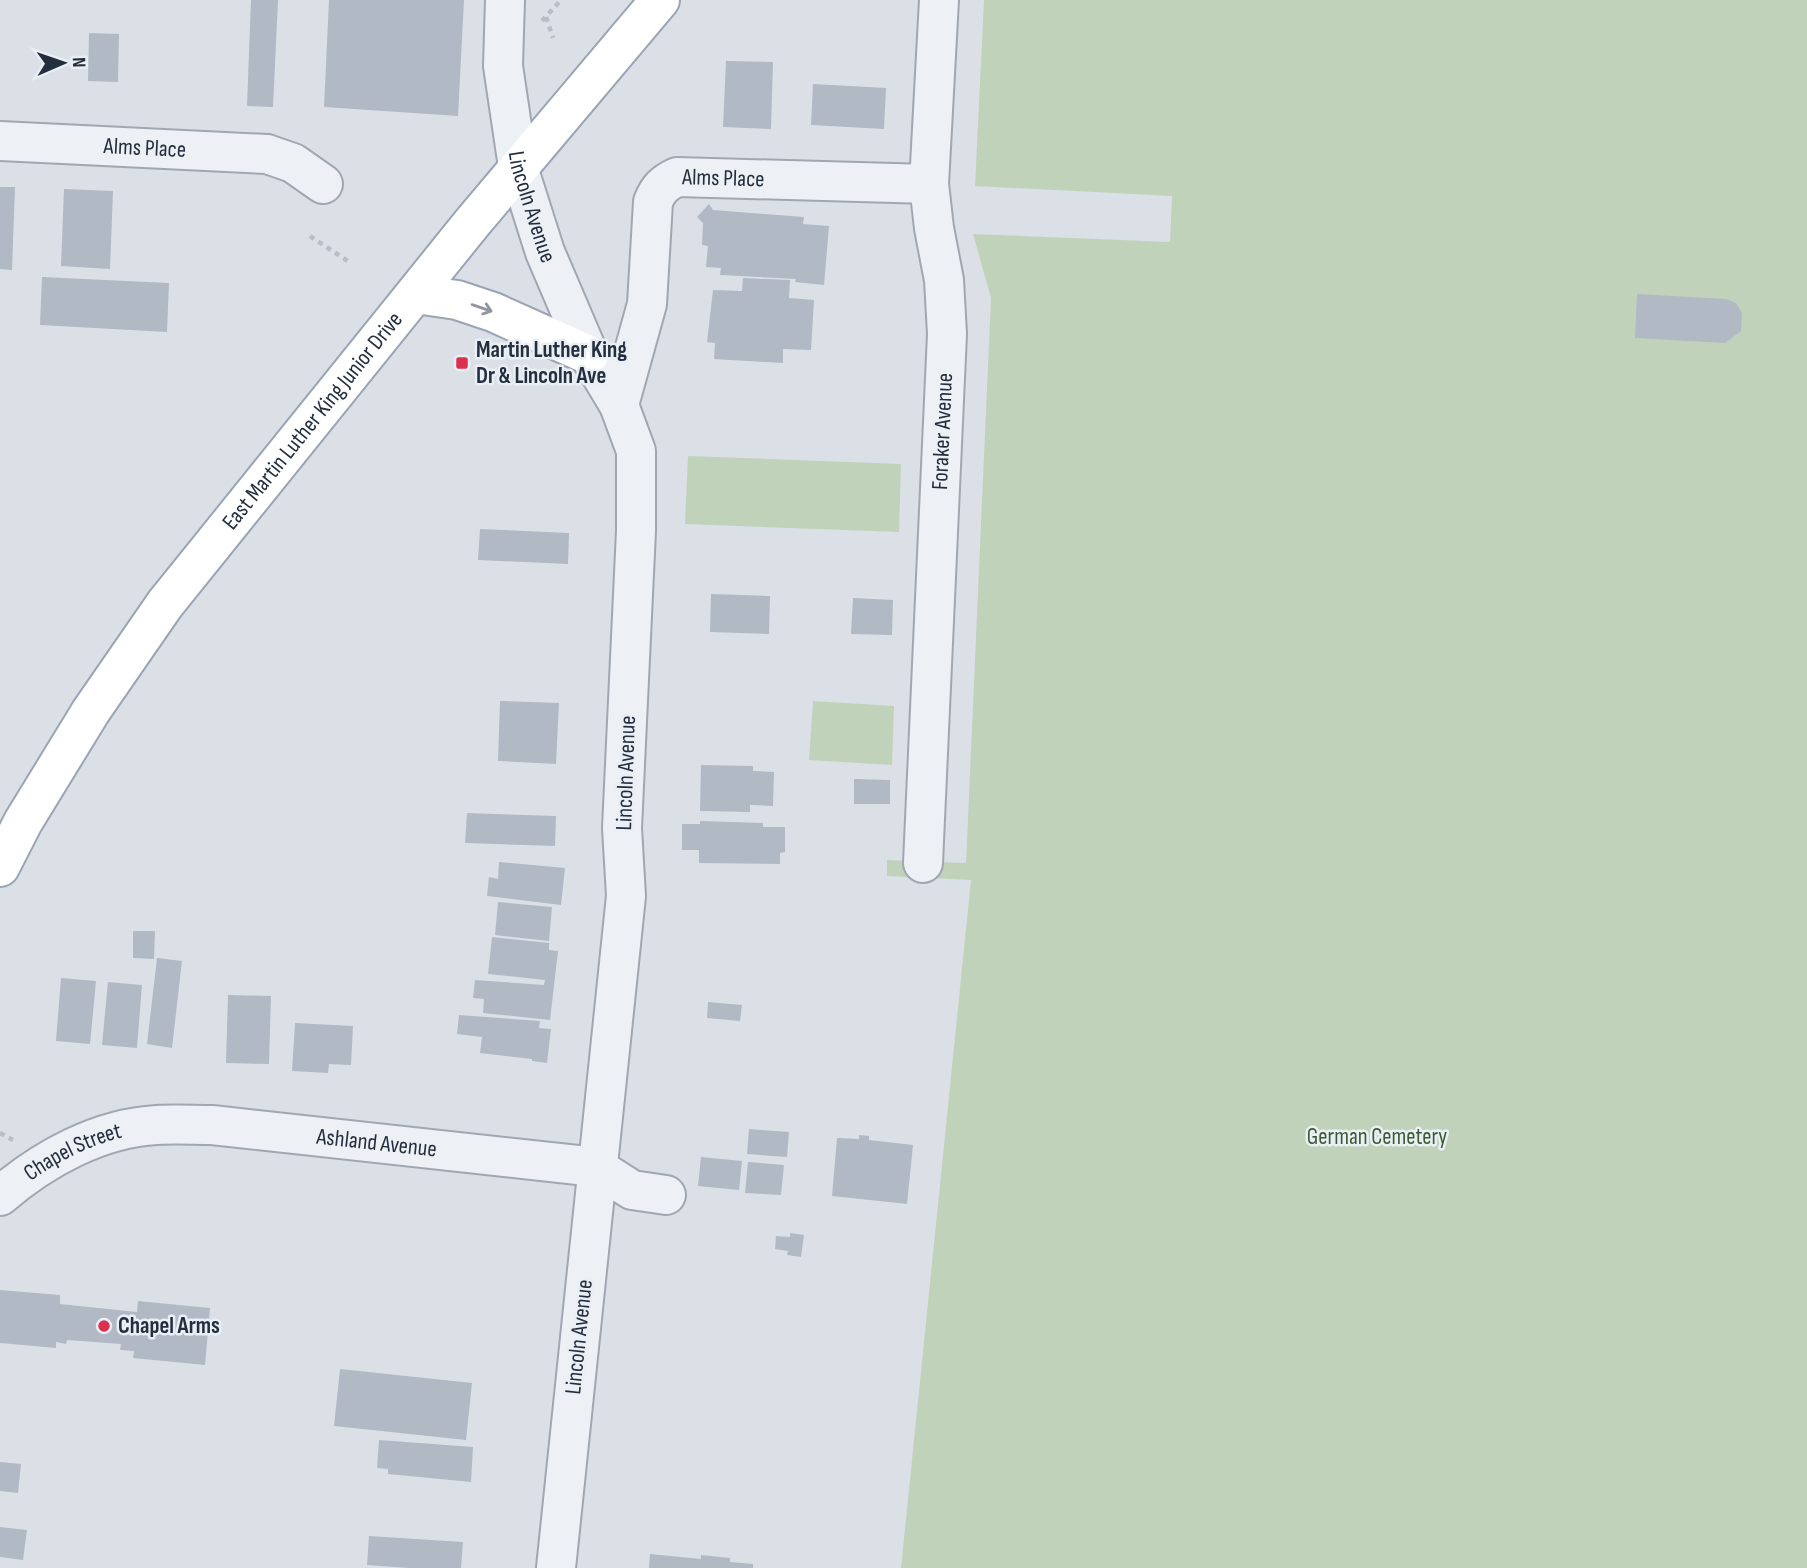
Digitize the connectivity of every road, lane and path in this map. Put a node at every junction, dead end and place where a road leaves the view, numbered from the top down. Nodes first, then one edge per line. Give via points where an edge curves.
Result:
1 (505, 0) edge
2 (660, 0) edge
3 (939, 0) edge
4 (560, 1) edge
5 (546, 17) junction
6 (538, 26) dead end
7 (553, 38) dead end
8 (0, 141) edge
9 (518, 167) junction
10 (323, 184) dead end
11 (929, 184) junction
12 (310, 236) dead end
13 (349, 262) dead end
14 (416, 294) junction
15 (589, 355) junction
16 (619, 405) junction
17 (923, 863) dead end
18 (0, 867) edge
19 (155, 1125) joint
20 (596, 1167) junction
21 (666, 1195) dead end
22 (0, 1196) edge
23 (556, 1568) edge

1 - 9 street, Lincoln Avenue via 503,66
2 - 9 main road, East Martin Luther King Junior Drive
3 - 11 street, Foraker Avenue
4 - 5 path
5 - 6 path
5 - 7 path
8 - 10 street, Alms Place via 267,154 293,163
9 - 14 main road, East Martin Luther King Junior Drive
9 - 15 street, Lincoln Avenue via 545,252
11 - 16 street, Alms Place via 677,177 666,182 653,202 647,304
11 - 17 street, Foraker Avenue via 947,334
12 - 13 path
14 -> 15 main road via 493,312
14 - 18 main road, East Martin Luther King Junior Drive via 165,604 91,710
15 - 16 street, Lincoln Avenue
16 - 20 street, Lincoln Avenue via 636,451 622,828 626,895
19 - 20 street, Ashland Avenue via 212,1125
19 - 22 street, Chapel Street via 109,1134 65,1151 24,1175
20 - 21 street via 632,1189
20 - 23 street, Lincoln Avenue

